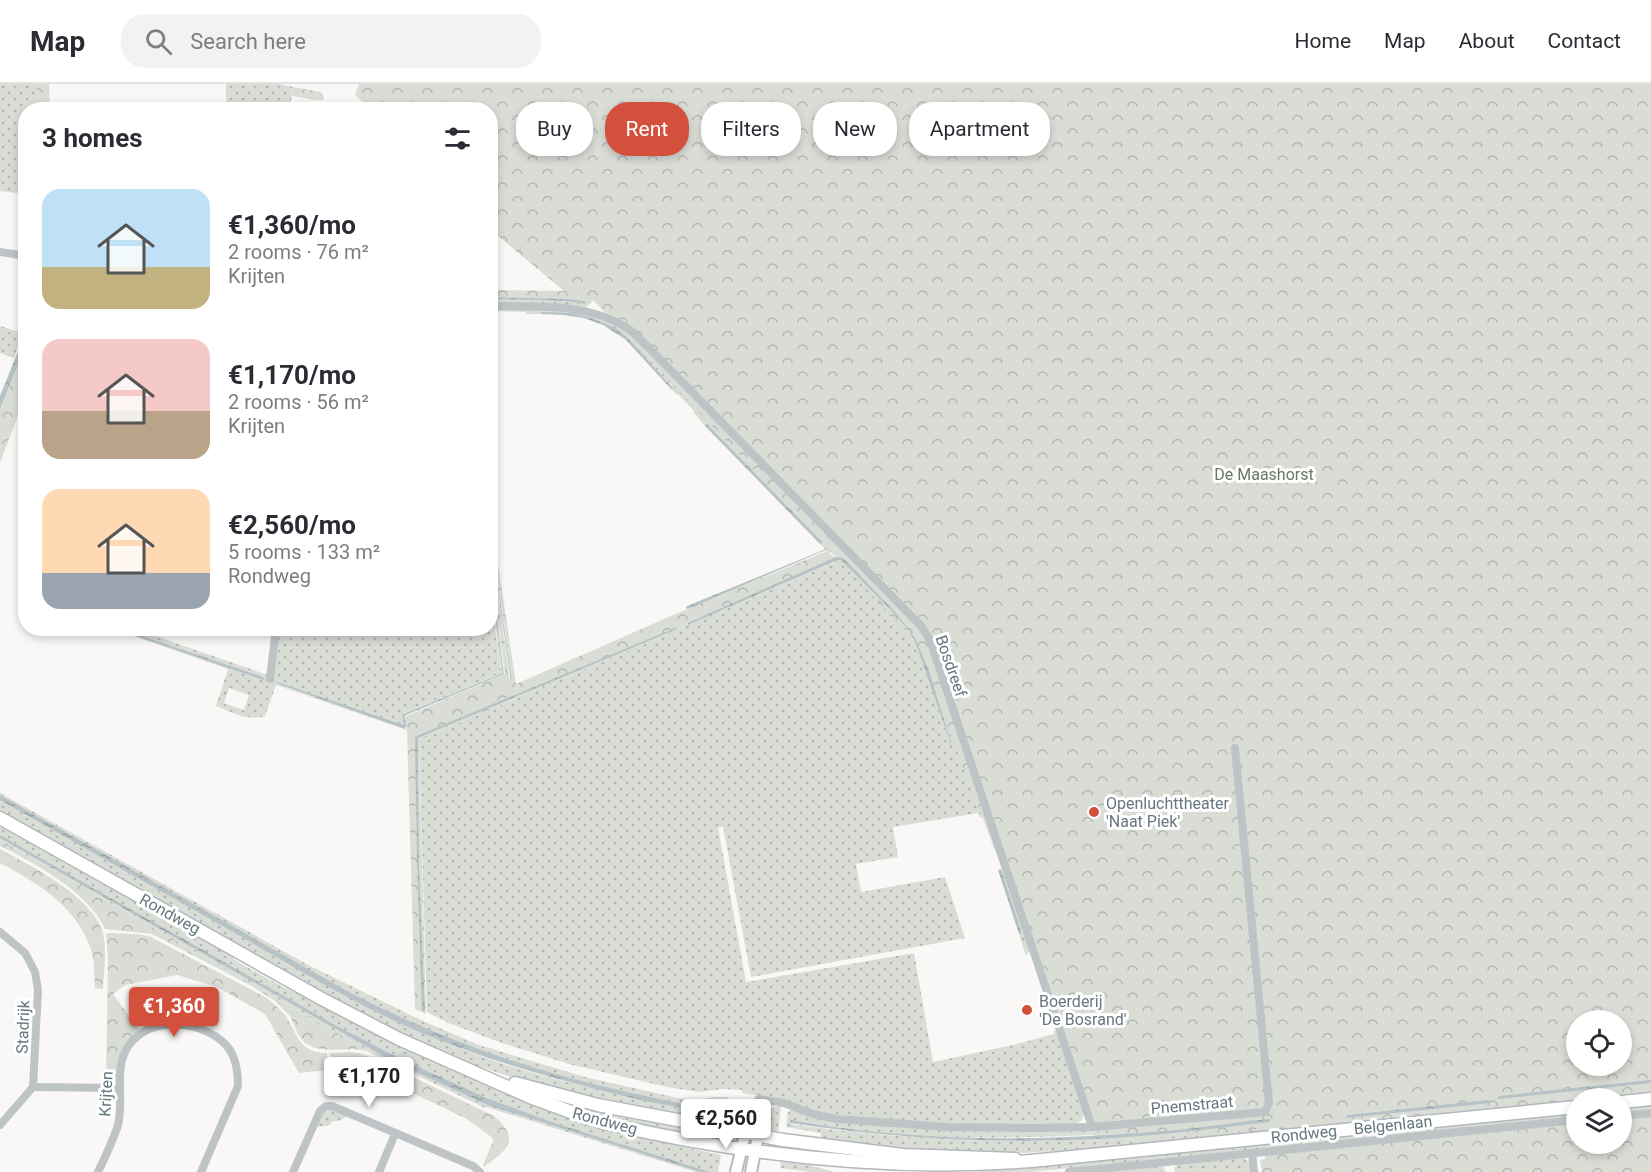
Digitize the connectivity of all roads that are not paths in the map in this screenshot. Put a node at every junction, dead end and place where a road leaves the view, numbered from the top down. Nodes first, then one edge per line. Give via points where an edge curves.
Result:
1 (0, 252) edge
2 (18, 254) edge
3 (498, 306) edge
4 (275, 636) edge
5 (270, 679) dead end
6 (1234, 748) dead end
7 (0, 818) edge
8 (0, 932) edge
9 (471, 1070) junction
10 (33, 1087) junction
11 (119, 1088) junction
12 (759, 1099) junction
13 (1651, 1099) edge
14 (1632, 1101) edge
15 (1566, 1108) edge
16 (1651, 1113) edge
17 (1632, 1115) edge
18 (1566, 1121) edge
19 (0, 1125) edge
20 (1092, 1127) junction
21 (395, 1134) junction
22 (744, 1134) junction
23 (758, 1136) junction
24 (741, 1151) junction
25 (1252, 1153) junction
26 (754, 1154) junction
27 (1031, 1161) junction
28 (98, 1172) edge
29 (201, 1172) edge
30 (293, 1172) edge
31 (379, 1172) edge
32 (480, 1172) edge
33 (736, 1172) edge
34 (751, 1172) edge
35 (1069, 1172) edge
36 (1254, 1172) edge

1 - 2 street
3 - 20 street, Bosdreef via 586,311 629,330 921,626 930,640
4 - 5 street
6 - 20 street, Pnemstraat via 1269,1103 1264,1112
7 - 9 main road, Rondweg via 322,999
8 - 10 street, Stadrijk via 25,954 35,972 38,990
9 - 22 main road, Rondweg via 598,1106
9 - 24 main road, Rondweg via 582,1116
10 - 11 street
10 - 19 street
11 - 28 street, Krijten via 117,1126
11 - 29 street, Krijten via 124,1054 138,1035 152,1028 195,1028 222,1041 236,1062 238,1086
12 - 20 street, Pnemstraat via 837,1119 947,1127
12 - 22 street
12 - 23 street
13 - 14 main road
15 - 27 main road, Rondweg
16 - 17 street
18 - 25 street, Belgenlaan
21 - 30 street via 326,1106 320,1111
21 - 31 street
21 - 32 street
22 - 23 main road, Rondweg
22 - 24 main road
23 - 26 main road
23 - 27 main road, Rondweg via 903,1155
24 - 26 main road, Rondweg
24 - 33 main road
25 - 35 street, Belgenlaan
25 - 36 street
26 - 27 main road, Rondweg via 893,1171 976,1169
26 - 34 main road

